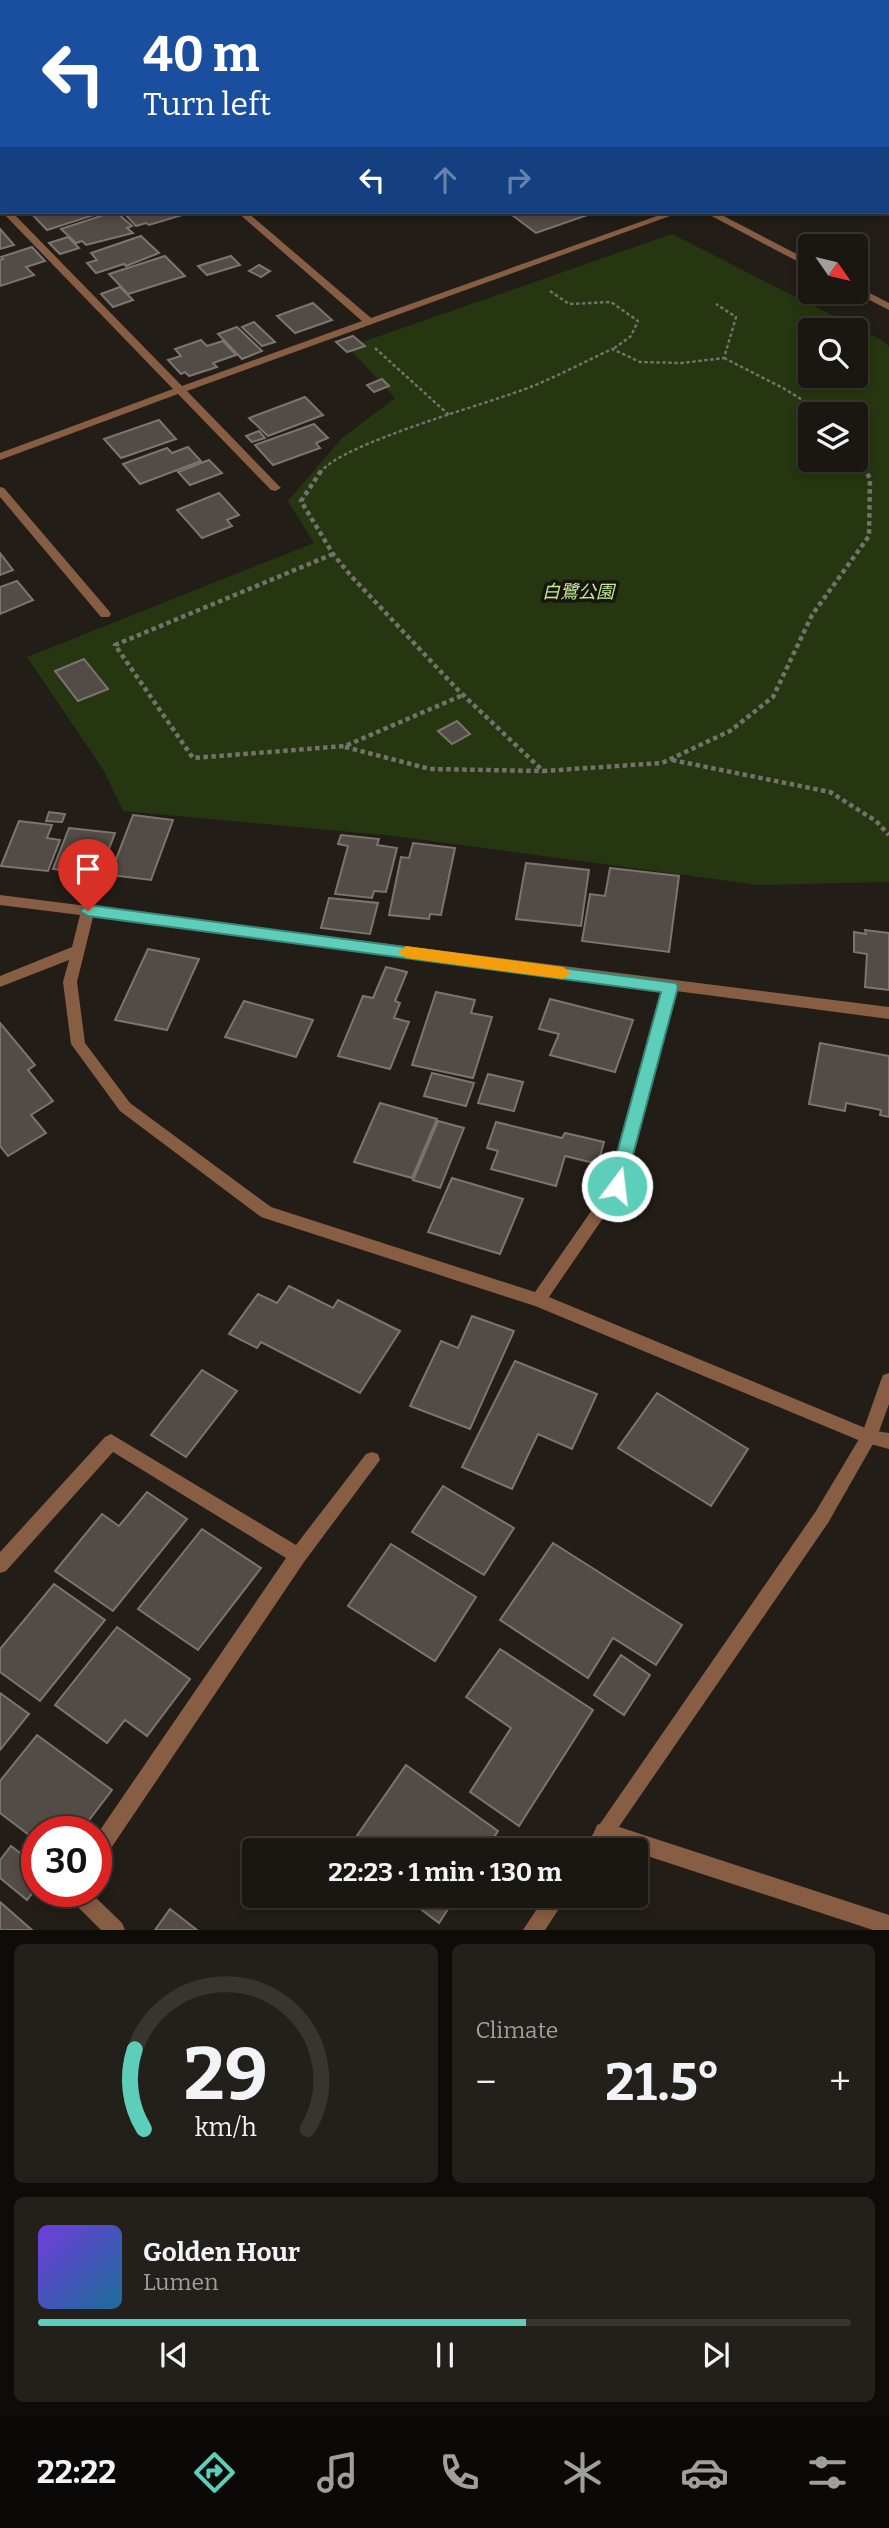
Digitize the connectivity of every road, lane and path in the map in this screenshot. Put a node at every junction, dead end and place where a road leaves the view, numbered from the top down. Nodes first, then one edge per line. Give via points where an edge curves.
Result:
1 (9, 214) edge
2 (244, 214) edge
3 (670, 214) edge
4 (713, 214) edge
5 (798, 259) edge
6 (550, 291) dead end
7 (868, 296) edge
8 (716, 304) dead end
9 (889, 307) edge
10 (370, 323) junction
11 (353, 329) junction
12 (612, 349) junction
13 (724, 358) junction
14 (177, 389) junction
15 (806, 402) edge
16 (449, 415) junction
17 (0, 457) edge
18 (867, 472) edge
19 (275, 488) dead end
20 (0, 489) edge
21 (333, 554) junction
22 (105, 614) dead end
23 (463, 695) junction
24 (345, 746) junction
25 (671, 759) junction
26 (543, 771) junction
27 (889, 835) edge
28 (0, 900) edge
29 (88, 911) junction
30 (78, 950) junction
31 (0, 982) edge
32 (670, 987) junction
33 (889, 1013) edge
34 (538, 1300) junction
35 (889, 1380) edge
36 (869, 1437) junction
37 (889, 1441) edge
38 (372, 1460) dead end
39 (298, 1556) junction
40 (0, 1565) edge
41 (112, 1829) edge
42 (604, 1832) junction
43 (600, 1838) edge
44 (92, 1907) edge
45 (549, 1908) edge
46 (889, 1925) edge
47 (115, 1930) edge
48 (533, 1930) edge

1 - 14 street
2 - 10 street
3 - 10 street
4 - 5 street
6 - 12 path via 569,304 611,302 638,321 631,336
7 - 9 street
8 - 13 path via 736,317
10 - 11 street
11 - 14 street
11 - 16 path
12 - 13 path via 640,362
12 - 16 path via 533,386
13 - 15 path
14 - 17 street
14 - 19 street
16 - 21 path via 326,464 301,501
18 - 25 path via 869,536 813,615 773,697 730,732
20 - 22 street
21 - 23 path
21 - 24 path via 115,645 194,758
23 - 24 path
23 - 26 path
24 - 26 path via 430,769
25 - 26 path
25 - 27 path via 830,792 876,821
28 - 29 street
29 - 30 street
29 - 32 street
30 - 31 street
30 - 34 street via 70,982 78,1044 125,1107 266,1212
32 - 33 street
32 - 34 street via 617,1186
34 - 36 street
35 - 36 street
36 - 37 street
36 - 42 street via 822,1517
38 - 39 street
39 - 40 street via 111,1442
39 - 41 street
42 - 43 street
42 - 46 street
44 - 47 street
45 - 48 street

